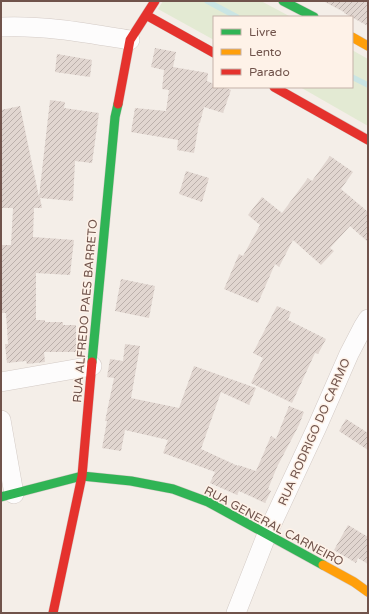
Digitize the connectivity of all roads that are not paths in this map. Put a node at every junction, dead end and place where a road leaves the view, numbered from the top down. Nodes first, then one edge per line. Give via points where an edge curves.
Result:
1 (284, 1) edge
2 (154, 4) edge
3 (146, 15) junction
4 (312, 16) edge
5 (1, 27) edge
6 (353, 38) edge
7 (130, 40) junction
8 (368, 46) edge
9 (213, 52) edge
10 (276, 88) edge
11 (368, 140) edge
12 (368, 319) edge
13 (92, 366) junction
14 (1, 382) edge
15 (1, 420) edge
16 (82, 476) junction
17 (8, 495) edge
18 (267, 534) junction
19 (368, 592) edge
20 (53, 613) edge
21 (236, 613) edge

1 - 4 street
2 - 3 street, RUA ALFREDO PAES BARRETO
3 - 7 street, RUA ALFREDO PAES BARRETO
3 - 9 street
5 - 7 street via 74,31
6 - 8 street
7 - 13 street, RUA ALFREDO PAES BARRETO via 115,117
10 - 11 street
12 - 18 street, RUA RODRIGO DO CARMO via 349,354 318,427
13 - 14 street
13 - 16 street, RUA ALFREDO PAES BARRETO
15 - 17 street
16 - 17 street, RUA GENERAL CARNEIRO
16 - 18 street, RUA GENERAL CARNEIRO via 131,481 173,490 208,502
16 - 20 street, RUA ALFREDO PAES BARRETO
18 - 19 street, RUA GENERAL CARNEIRO
18 - 21 street, RUA RODRIGO DO CARMO

